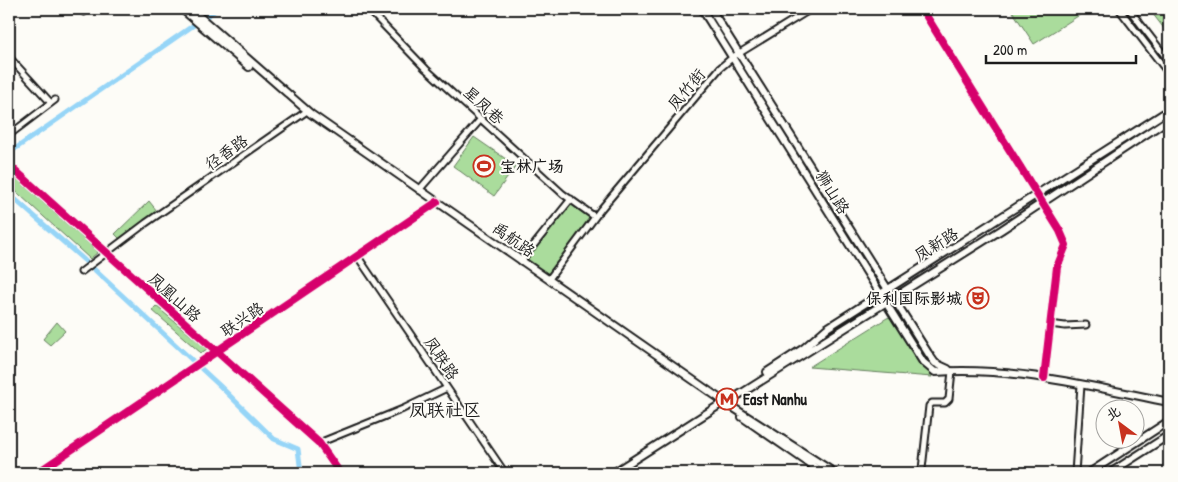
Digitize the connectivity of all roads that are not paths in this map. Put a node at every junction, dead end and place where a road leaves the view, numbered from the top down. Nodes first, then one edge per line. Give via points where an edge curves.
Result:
1 (182, 9) edge
2 (368, 9) edge
3 (702, 9) edge
4 (711, 9) edge
5 (811, 9) edge
6 (922, 9) edge
7 (1119, 9) edge
8 (1129, 9) edge
9 (191, 12) edge
10 (740, 54) junction
11 (9, 57) edge
12 (733, 57) junction
13 (1169, 61) edge
14 (1169, 74) edge
15 (1169, 110) edge
16 (306, 112) junction
17 (481, 119) junction
18 (1169, 119) edge
19 (10, 132) edge
20 (9, 165) edge
21 (419, 190) junction
22 (1037, 196) junction
23 (571, 199) junction
24 (436, 204) junction
25 (1041, 204) junction
26 (595, 217) junction
27 (105, 252) junction
28 (358, 257) junction
29 (522, 261) junction
30 (83, 271) dead end
31 (549, 279) junction
32 (888, 290) junction
33 (880, 294) junction
34 (894, 299) junction
35 (886, 303) junction
36 (1050, 324) junction
37 (1086, 325) dead end
38 (216, 353) junction
39 (952, 370) junction
40 (1044, 378) junction
41 (1081, 385) junction
42 (447, 388) junction
43 (723, 402) junction
44 (1169, 402) edge
45 (1169, 421) edge
46 (1169, 435) edge
47 (319, 443) junction
48 (37, 473) edge
49 (340, 473) edge
50 (506, 473) edge
51 (613, 473) edge
52 (823, 473) edge
53 (836, 473) edge
54 (918, 473) edge
55 (1076, 473) edge
56 (1089, 473) edge
57 (1110, 473) edge

1 - 9 main road, 禹航路
2 - 17 street, 星凤巷 via 426,69
3 - 12 main road, 狮山路
4 - 10 main road, 狮山路
5 - 10 street, 凤竹街
6 - 22 street
7 - 14 street
8 - 13 street
9 - 16 main road, 禹航路
10 - 12 street, 凤竹街
10 - 32 main road, 狮山路
11 - 19 street via 53,102
12 - 26 street, 凤竹街 via 720,68
12 - 33 main road, 狮山路
15 - 22 main road, 凤新路
16 - 21 main road, 禹航路
16 - 24 main road, 禹航路
16 - 27 street, 径香路
17 - 21 street
17 - 23 street, 星凤巷
18 - 25 main road, 凤新路
20 - 27 street, 凤凰山路
21 - 24 main road, 禹航路
22 - 25 street
22 - 32 main road, 凤新路
23 - 26 street, 星凤巷
23 - 29 street
24 - 28 street, 联兴路
24 - 29 main road, 禹航路
24 - 43 main road, 禹航路
25 - 34 main road, 凤新路
25 - 36 street via 1066,245 1057,267
26 - 31 street, 凤竹街
27 - 30 street, 径香路
27 - 38 street, 凤凰山路
28 - 38 street, 联兴路
28 - 42 street, 凤联路
29 - 31 main road, 禹航路
31 - 43 main road, 禹航路
32 - 33 main road, 凤新路
32 - 34 main road, 狮山路
33 - 35 main road, 狮山路
33 - 43 main road, 凤新路
34 - 35 main road, 凤新路
34 - 39 main road, 狮山路 via 935,363
35 - 39 main road, 狮山路 via 923,362 935,372
35 - 43 main road, 凤新路
36 - 37 street
36 - 40 street
38 - 47 street, 凤凰山路
38 - 48 street, 联兴路
39 - 40 main road, 狮山路
39 - 54 street via 949,399 928,406 922,469
40 - 41 main road, 狮山路
41 - 44 main road, 狮山路
41 - 55 street
42 - 47 street
42 - 50 street, 凤联路
43 - 51 main road, 凤新路
43 - 52 main road, 禹航路
43 - 53 main road, 禹航路
45 - 56 main road
46 - 57 main road
47 - 49 street, 凤凰山路

